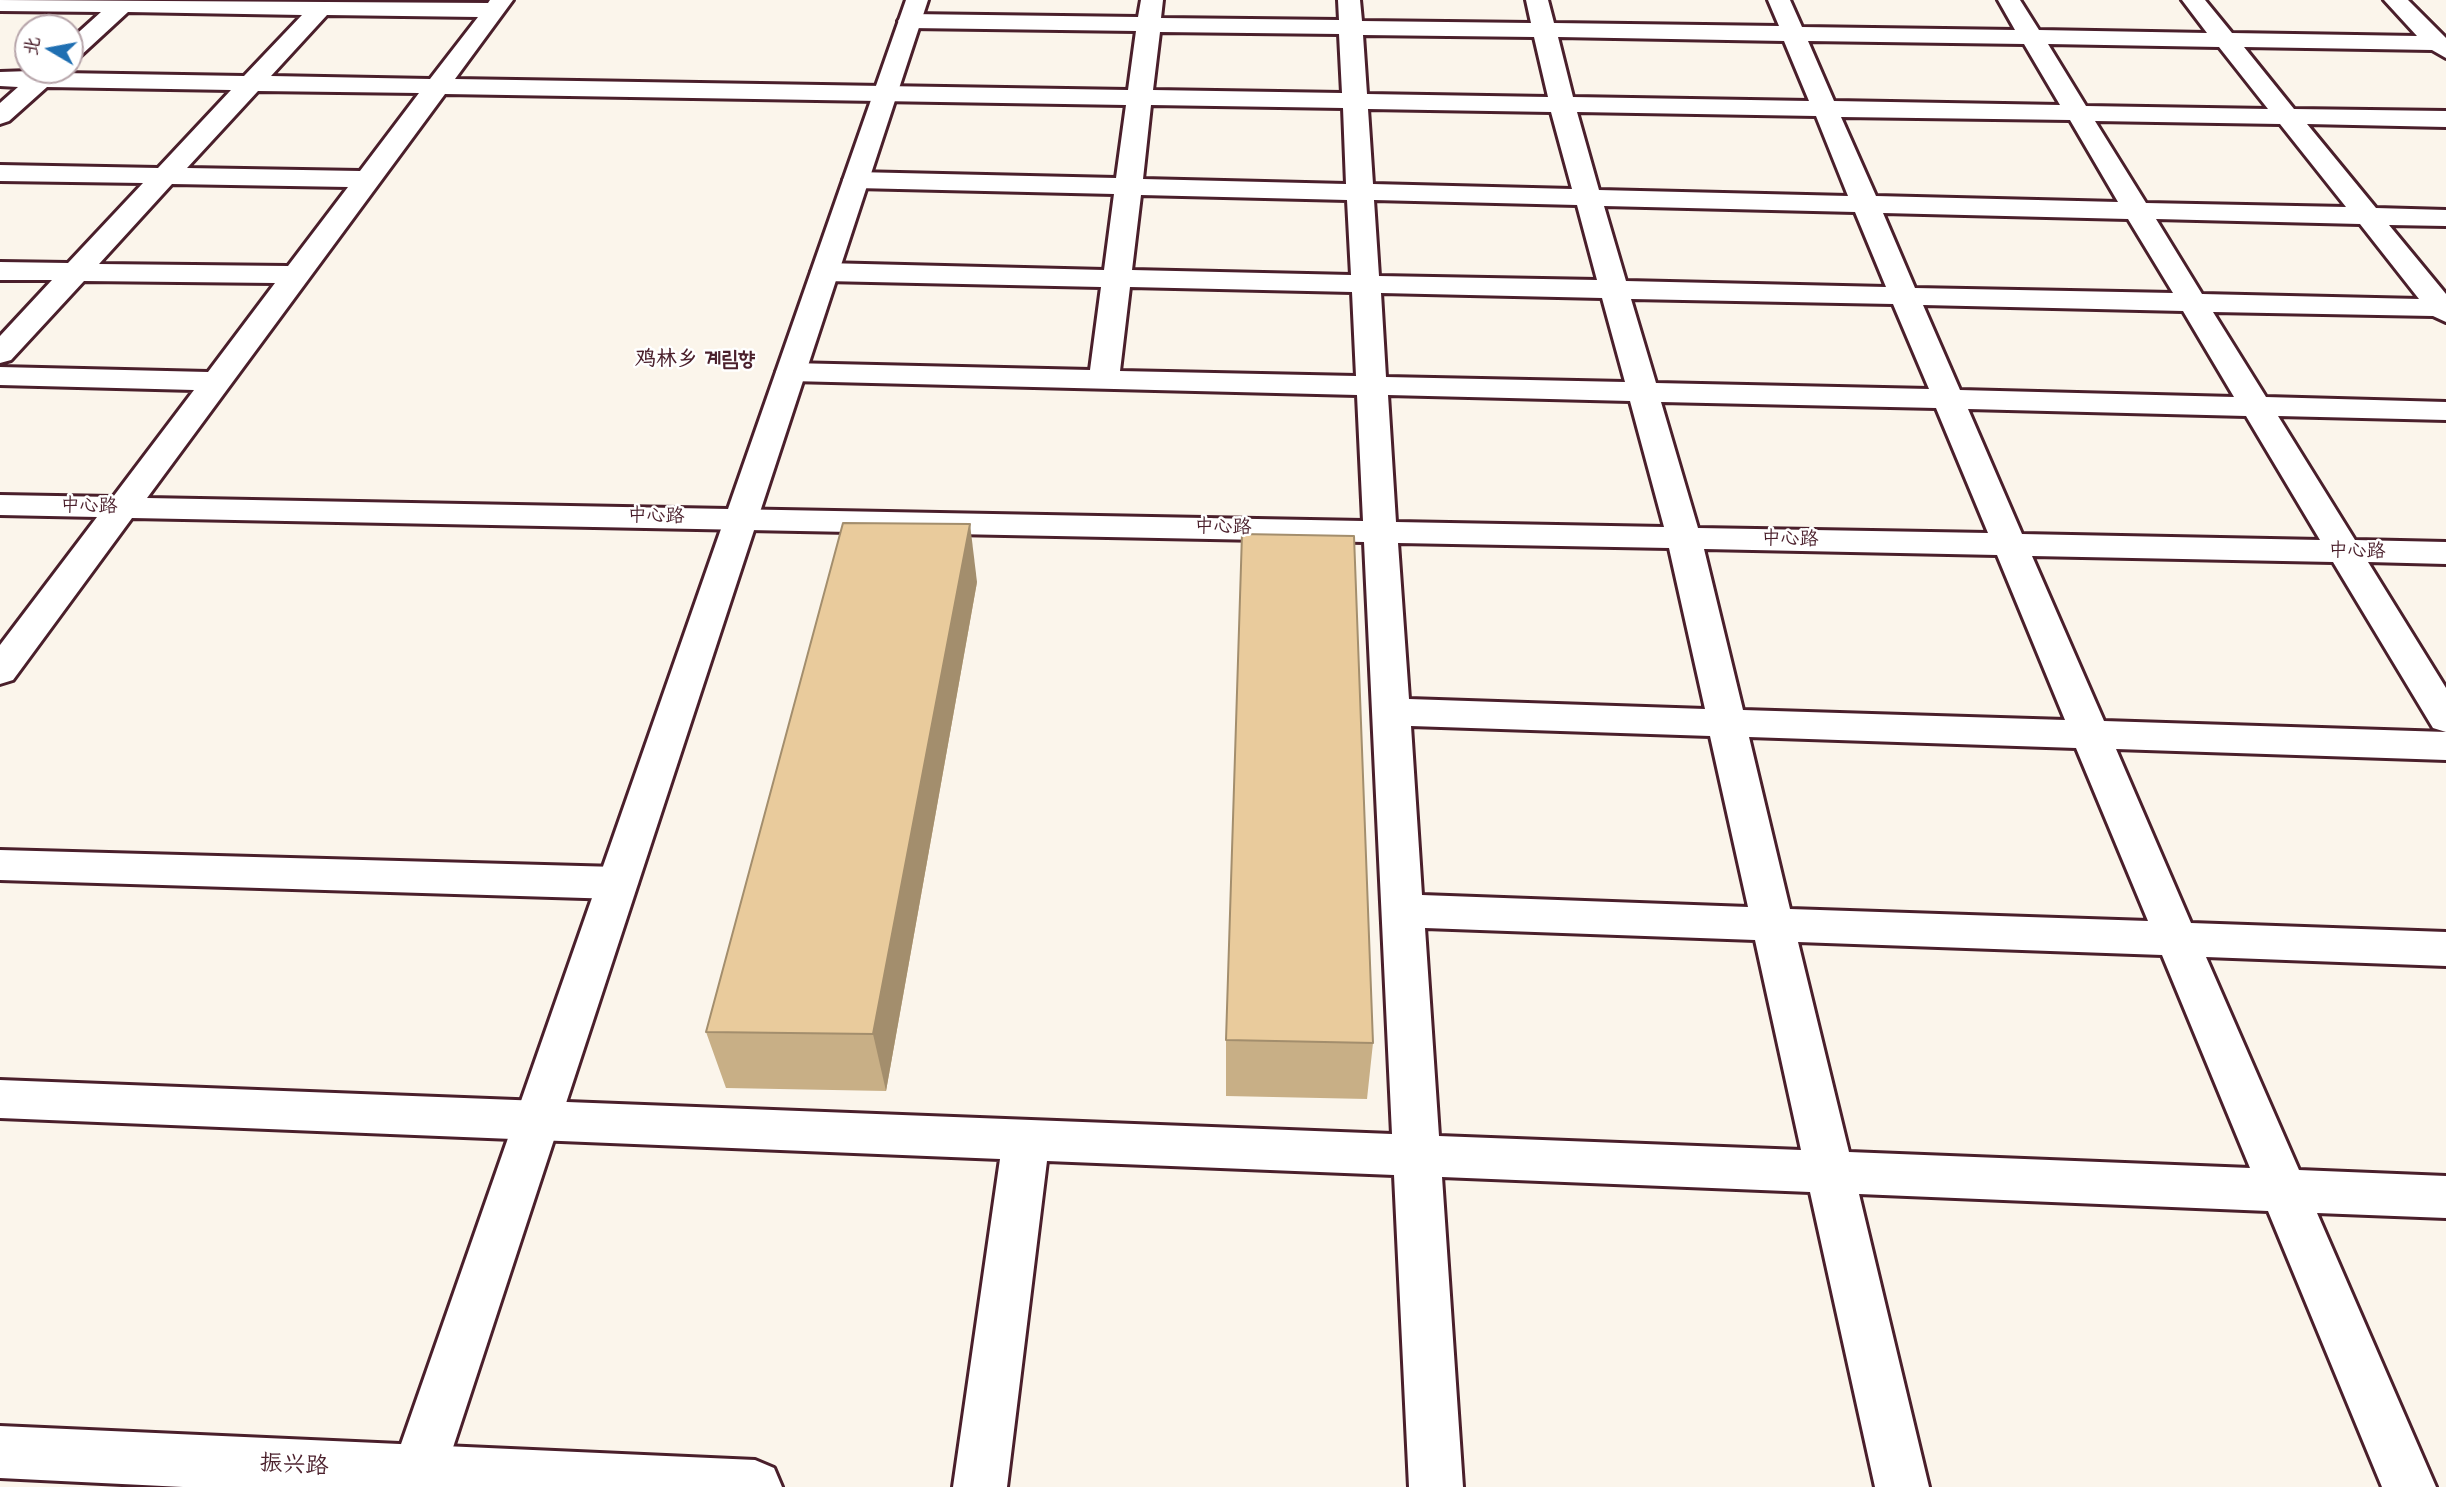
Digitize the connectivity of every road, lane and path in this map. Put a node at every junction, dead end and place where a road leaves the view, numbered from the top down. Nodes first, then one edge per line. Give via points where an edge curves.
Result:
1 (2009, 0) edge
2 (2193, 0) edge
3 (2395, 0) edge
4 (125, 3) edge
5 (0, 4) edge
6 (324, 4) edge
7 (498, 5) edge
8 (913, 10) edge
9 (1150, 12) edge
10 (1350, 14) edge
11 (1541, 15) edge
12 (1786, 17) edge
13 (2032, 37) junction
14 (84, 40) edge
15 (2226, 40) junction
16 (2442, 47) edge
17 (84, 76) edge
18 (253, 83) junction
19 (35, 84) edge
20 (438, 86) junction
21 (885, 93) junction
22 (1139, 97) junction
23 (1356, 101) junction
24 (1562, 104) junction
25 (1825, 109) junction
26 (2077, 113) junction
27 (0, 116) edge
28 (2287, 116) junction
29 (2446, 119) edge
30 (0, 173) edge
31 (166, 176) junction
32 (368, 179) junction
33 (856, 180) junction
34 (1128, 186) junction
35 (1360, 192) junction
36 (1589, 197) junction
37 (1866, 204) junction
38 (2136, 210) junction
39 (2367, 216) junction
40 (2446, 218) edge
41 (0, 271) edge
42 (76, 272) junction
43 (825, 272) junction
44 (296, 275) junction
45 (1117, 279) junction
46 (1366, 284) junction
47 (1614, 289) junction
48 (1905, 296) junction
49 (2193, 302) junction
50 (2444, 309) edge
51 (0, 354) edge
52 (791, 372) junction
53 (0, 376) edge
54 (1104, 380) junction
55 (217, 381) junction
56 (1372, 386) junction
57 (1644, 393) junction
58 (1949, 400) junction
59 (2256, 407) junction
60 (2446, 411) edge
61 (0, 505) edge
62 (122, 507) junction
63 (741, 517) junction
64 (1380, 531) junction
65 (1684, 537) junction
66 (2009, 544) junction
67 (2344, 551) junction
68 (2446, 553) edge
69 (0, 671) edge
70 (1391, 712) junction
71 (2446, 719) edge
72 (1726, 722) junction
73 (2091, 734) junction
74 (2446, 746) edge
75 (0, 865) edge
76 (617, 883) junction
77 (1402, 911) junction
78 (1774, 925) junction
79 (2178, 939) junction
80 (2446, 948) edge
81 (0, 1099) edge
82 (538, 1118) junction
83 (1026, 1139) junction
84 (1416, 1154) junction
85 (1830, 1171) junction
86 (2284, 1189) junction
87 (2446, 1197) edge
88 (0, 1452) edge
89 (416, 1479) edge
90 (755, 1487) edge
91 (980, 1487) edge
92 (1436, 1487) edge
93 (1902, 1487) edge
94 (2409, 1487) edge

1 - 13 street
2 - 15 street
3 - 16 street
4 - 5 street
4 - 6 street
4 - 14 street
6 - 7 street
6 - 18 street
7 - 20 street
8 - 9 street
8 - 21 street
9 - 10 street
9 - 22 street
10 - 11 street
10 - 23 street
11 - 12 street
11 - 24 street
12 - 13 street
12 - 25 street
13 - 15 street
13 - 26 street
15 - 16 street
15 - 28 street
17 - 18 street
18 - 20 street
18 - 31 street
19 - 27 street
20 - 21 street
20 - 32 street
21 - 22 street
21 - 33 street
22 - 23 street
22 - 34 street
23 - 24 street
23 - 35 street
24 - 25 street
24 - 36 street
25 - 26 street
25 - 37 street
26 - 28 street
26 - 38 street
28 - 29 street
28 - 39 street
30 - 31 street
31 - 32 street
31 - 42 street
32 - 44 street
33 - 34 street
33 - 43 street
34 - 35 street
34 - 45 street
35 - 36 street
35 - 46 street
36 - 37 street
36 - 47 street
37 - 38 street
37 - 48 street
38 - 39 street
38 - 49 street
39 - 40 street
39 - 50 street
41 - 42 street
42 - 44 street
42 - 51 street
43 - 45 street
43 - 52 street
44 - 55 street
45 - 46 street
45 - 54 street
46 - 47 street
46 - 56 street
47 - 48 street
47 - 57 street
48 - 49 street
48 - 58 street
49 - 50 street
49 - 59 street
52 - 54 street
52 - 63 street
53 - 55 street
54 - 56 street
55 - 62 street
56 - 57 street
56 - 64 street
57 - 58 street
57 - 65 street
58 - 59 street
58 - 66 street
59 - 60 street
59 - 67 street
61 - 62 street, 中心路
62 - 63 street, 中心路
62 - 69 street
63 - 64 street, 中心路
63 - 76 street
64 - 65 street, 中心路
64 - 70 street
65 - 66 street, 中心路
65 - 72 street
66 - 67 street, 中心路
66 - 73 street
67 - 68 street, 中心路
67 - 71 street
70 - 72 street
70 - 77 street
72 - 73 street
72 - 78 street
73 - 74 street
73 - 79 street
75 - 76 street
76 - 82 street
77 - 78 street
77 - 84 street
78 - 79 street
78 - 85 street
79 - 80 street
79 - 86 street
81 - 82 street
82 - 83 street
82 - 89 street
83 - 84 street
83 - 91 street
84 - 85 street
84 - 92 street
85 - 86 street
85 - 93 street
86 - 87 street
86 - 94 street
88 - 89 street, 振兴路
89 - 90 street, 振兴路

